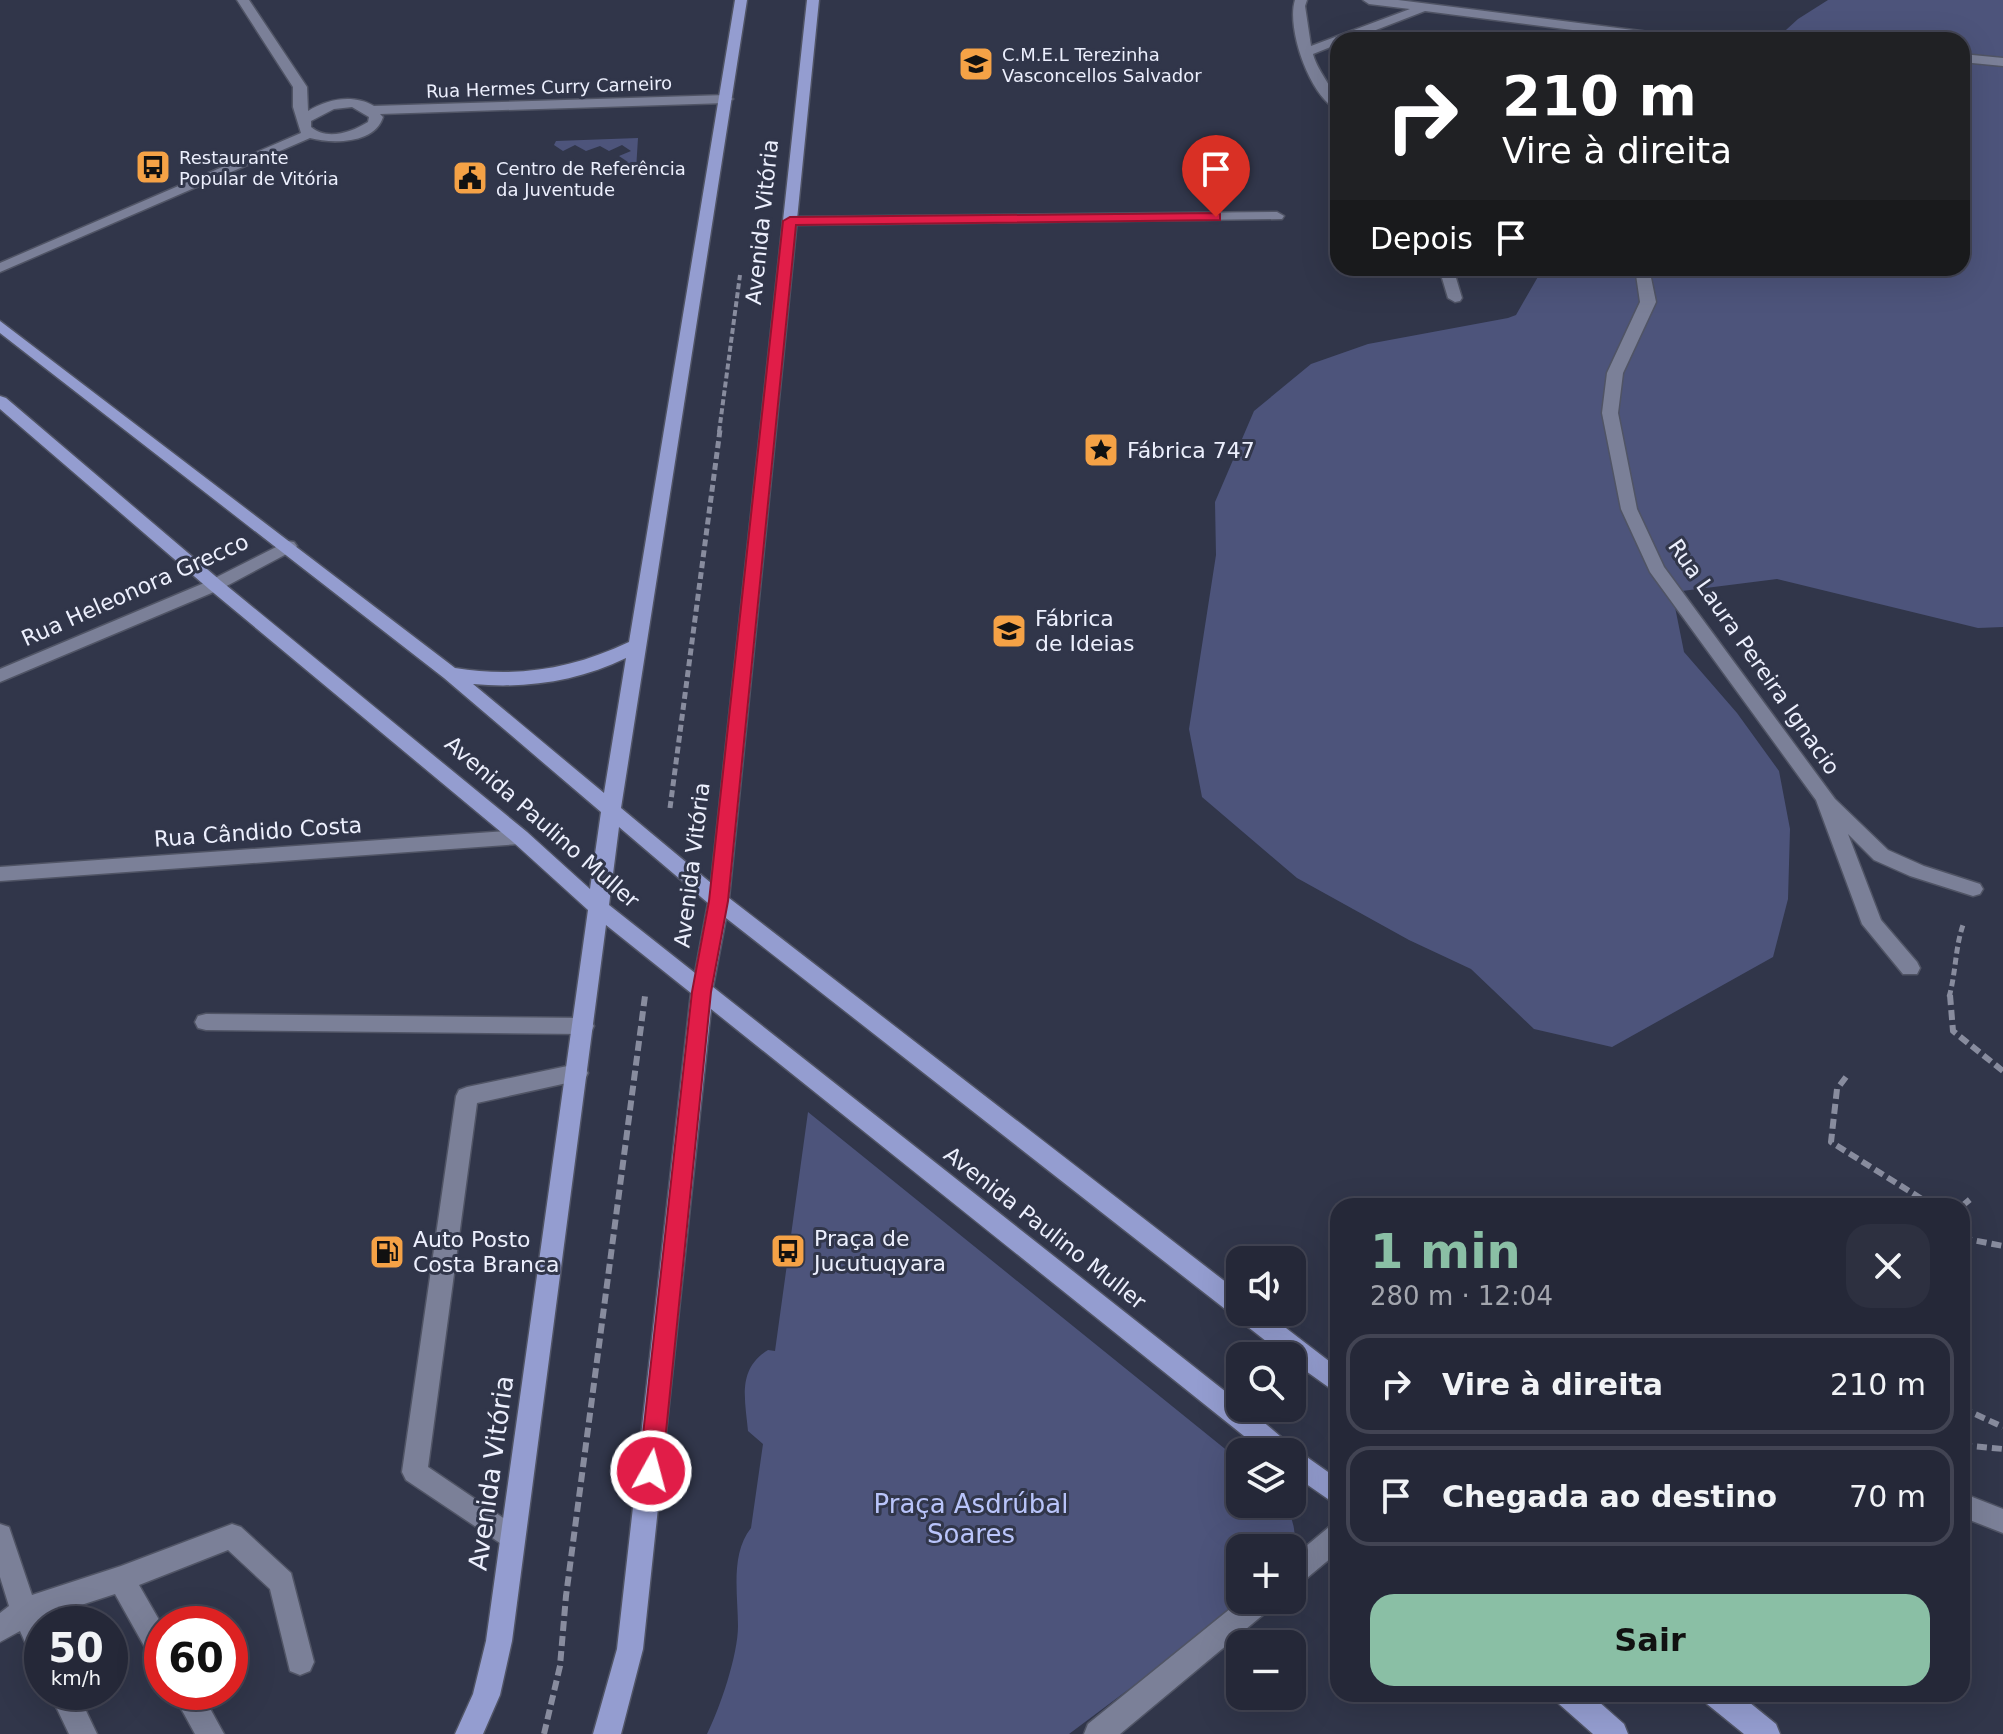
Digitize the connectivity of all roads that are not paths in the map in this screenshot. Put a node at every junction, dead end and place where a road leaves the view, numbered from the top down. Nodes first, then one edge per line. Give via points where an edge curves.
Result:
1 (243, 0) edge
2 (741, 0) edge
3 (813, 0) edge
4 (1301, 0) edge
5 (1376, 1) edge
6 (1423, 9) junction
7 (1360, 32) edge
8 (1571, 32) edge
9 (1330, 43) edge
10 (1306, 52) junction
11 (1970, 59) edge
12 (2003, 62) edge
13 (312, 91) junction
14 (726, 99) junction
15 (1330, 99) edge
16 (347, 103) junction
17 (373, 110) junction
18 (306, 127) junction
19 (1277, 216) dead end
20 (790, 221) junction
21 (0, 268) edge
22 (1448, 276) edge
23 (1643, 276) edge
24 (1455, 298) dead end
25 (0, 326) edge
26 (0, 401) edge
27 (288, 546) junction
28 (215, 585) junction
29 (636, 646) junction
30 (450, 674) junction
31 (0, 676) edge
32 (1825, 798) junction
33 (611, 811) junction
34 (520, 837) junction
35 (0, 874) edge
36 (1973, 889) dead end
37 (719, 901) junction
38 (600, 909) junction
39 (1910, 968) dead end
40 (702, 992) junction
41 (206, 1022) dead end
42 (583, 1026) junction
43 (577, 1073) junction
44 (1226, 1296) edge
45 (1265, 1326) edge
46 (1330, 1377) edge
47 (1265, 1438) edge
48 (1306, 1470) edge
49 (1330, 1488) edge
50 (1970, 1508) edge
51 (2003, 1521) edge
52 (0, 1536) edge
53 (512, 1539) junction
54 (1330, 1543) edge
55 (1306, 1562) edge
56 (121, 1579) junction
57 (39, 1606) edge
58 (24, 1611) joint
59 (1244, 1614) edge
60 (144, 1619) edge
61 (0, 1629) edge
62 (300, 1662) dead end
63 (1578, 1702) edge
64 (1727, 1702) edge
65 (617, 1706) junction
66 (72, 1710) edge
67 (196, 1710) edge
68 (83, 1734) edge
69 (210, 1734) edge
70 (469, 1734) edge
71 (607, 1734) edge
72 (619, 1734) edge
73 (1098, 1734) edge
74 (1614, 1734) edge
75 (1766, 1734) edge

1 - 13 street
2 - 14 main road, Avenida Vitória
3 - 20 main road, Avenida Vitória
4 - 10 street
5 - 6 street
6 - 7 street
6 - 8 street
9 - 10 street
10 - 15 street via 1310,70
11 - 12 street
13 - 16 street, Rua Hermes Curry Carneiro
13 - 18 street via 300,107
14 - 17 street, Rua Hermes Curry Carneiro
14 - 29 main road, Avenida Vitória
16 - 17 street, Rua Hermes Curry Carneiro
16 - 18 street via 321,108
17 - 18 street via 374,124 364,131 335,138
18 - 21 street
19 - 20 street
20 - 37 main road, Avenida Vitória
22 - 24 street
23 - 32 street, Rua Laura Pereira Ignacio via 1648,302 1615,373 1610,413 1629,509 1656,568
25 - 27 main road
26 - 28 main road, Avenida Paulino Muller
27 - 28 street, Rua Heleonora Grecco
27 - 30 main road
28 - 31 street, Rua Heleonora Grecco
28 - 34 main road, Avenida Paulino Muller
29 - 30 main road via 587,669 546,678 480,680
29 - 33 main road, Avenida Vitória
30 - 33 main road
32 - 36 street via 1881,855
32 - 39 street, Rua Laura Pereira Ignacio via 1872,924
33 - 37 main road
33 - 38 main road, Avenida Vitória
34 - 35 street, Rua Cândido Costa
34 - 38 main road, Avenida Paulino Muller
37 - 40 main road, Avenida Vitória
37 - 44 main road
38 - 40 main road, Avenida Paulino Muller
38 - 42 main road, Avenida Vitória
40 - 47 main road, Avenida Paulino Muller
40 - 65 main road, Avenida Vitória via 630,1649
41 - 42 street
42 - 43 main road, Avenida Vitória
43 - 53 main road, Avenida Vitória
43 - 53 street via 467,1096 415,1472
45 - 46 main road
48 - 49 main road
50 - 51 street
52 - 58 street
53 - 70 main road, Avenida Vitória via 496,1654
54 - 55 street
56 - 57 street
56 - 60 street
56 - 62 street via 232,1536 282,1582
58 - 61 street
59 - 73 street
63 - 74 main road
64 - 75 main road
65 - 71 main road, Avenida Vitória
65 - 72 street
66 - 68 street
67 - 69 street

